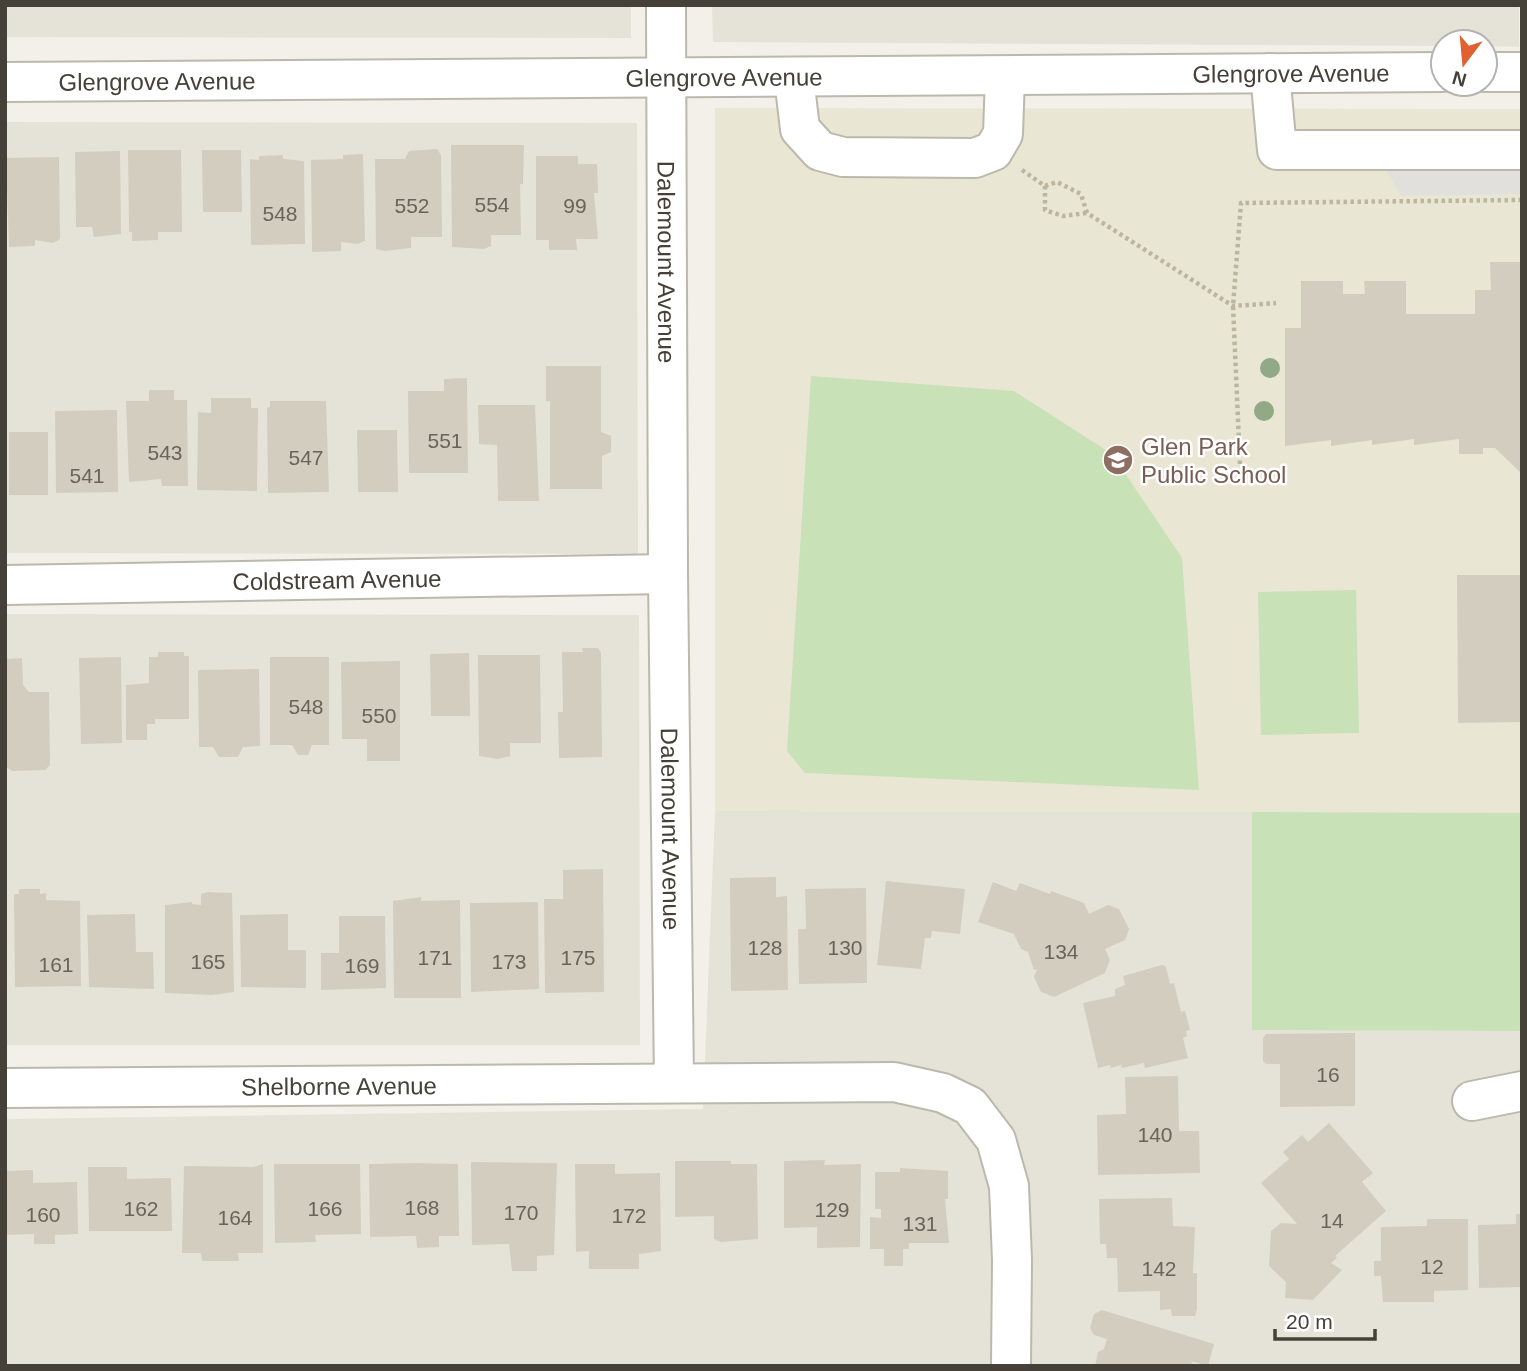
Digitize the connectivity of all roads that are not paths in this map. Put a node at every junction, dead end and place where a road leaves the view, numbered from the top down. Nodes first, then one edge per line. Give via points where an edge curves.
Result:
1 (666, 5) edge
2 (1429, 72) edge
3 (1499, 72) edge
4 (1522, 72) edge
5 (1270, 74) junction
6 (1005, 76) junction
7 (667, 78) junction
8 (794, 78) junction
9 (5, 82) edge
10 (1522, 150) edge
11 (668, 574) junction
12 (5, 585) edge
13 (674, 1083) junction
14 (5, 1088) edge
15 (1522, 1091) edge
16 (1472, 1101) dead end
17 (1011, 1366) edge

1 - 7 street, Dalemount Avenue
2 - 5 street, Glengrove Avenue
3 - 4 street
5 - 6 street, Glengrove Avenue
5 - 10 street via 1277,150
6 - 8 street, Glengrove Avenue
6 - 8 street via 1003,134 993,151 975,158 843,157 820,150 800,129
7 - 8 street, Glengrove Avenue
7 - 9 street, Glengrove Avenue
7 - 11 street, Dalemount Avenue
11 - 12 street, Coldstream Avenue
11 - 13 street, Dalemount Avenue
13 - 14 street, Shelborne Avenue
13 - 17 street via 894,1082 943,1093 970,1106 996,1140 1009,1186
15 - 16 street

